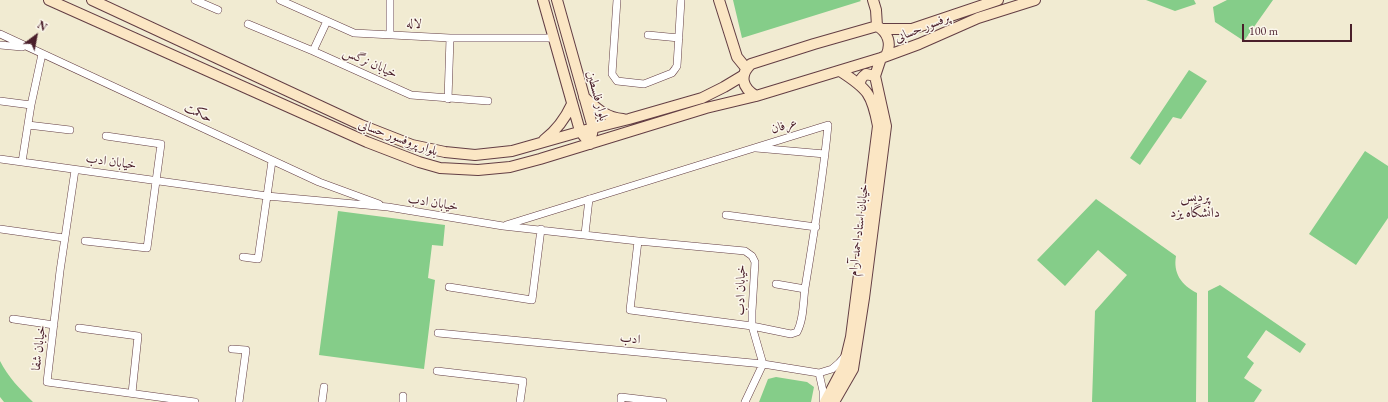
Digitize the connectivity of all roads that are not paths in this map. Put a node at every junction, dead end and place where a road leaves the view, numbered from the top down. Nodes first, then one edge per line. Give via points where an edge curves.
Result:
1 (49, 0) edge
2 (92, 0) edge
3 (195, 0) edge
4 (280, 0) edge
5 (390, 0) edge
6 (543, 0) edge
7 (557, 0) edge
8 (617, 0) edge
9 (681, 0) edge
10 (719, 0) edge
11 (873, 0) edge
12 (998, 0) edge
13 (1034, 0) edge
14 (218, 10) dead end
15 (327, 21) junction
16 (248, 24) dead end
17 (880, 27) junction
18 (0, 34) edge
19 (390, 35) junction
20 (648, 35) dead end
21 (450, 38) junction
22 (554, 38) junction
23 (679, 38) junction
24 (0, 45) edge
25 (30, 48) junction
26 (313, 51) junction
27 (42, 54) junction
28 (884, 57) junction
29 (745, 71) junction
30 (840, 71) junction
31 (875, 76) junction
32 (860, 85) junction
33 (756, 96) junction
34 (584, 97) junction
35 (448, 99) junction
36 (0, 101) edge
37 (488, 101) dead end
38 (572, 104) junction
39 (31, 105) junction
40 (629, 119) junction
41 (28, 126) junction
42 (593, 128) junction
43 (70, 130) dead end
44 (580, 131) junction
45 (106, 136) dead end
46 (540, 144) junction
47 (590, 144) junction
48 (752, 148) junction
49 (825, 154) junction
50 (0, 159) edge
51 (272, 160) junction
52 (22, 162) junction
53 (75, 170) junction
54 (156, 181) junction
55 (267, 196) junction
56 (590, 199) junction
57 (388, 207) junction
58 (726, 215) dead end
59 (503, 226) junction
60 (816, 227) junction
61 (0, 229) edge
62 (541, 229) junction
63 (586, 234) junction
64 (64, 238) junction
65 (85, 241) dead end
66 (638, 241) junction
67 (243, 257) dead end
68 (776, 284) dead end
69 (449, 287) dead end
70 (805, 289) junction
71 (13, 319) dead end
72 (54, 325) junction
73 (752, 326) junction
74 (79, 328) dead end
75 (438, 334) dead end
76 (232, 348) dead end
77 (848, 352) junction
78 (763, 364) junction
79 (437, 371) dead end
80 (819, 373) junction
81 (324, 387) dead end
82 (132, 393) junction
83 (172, 401) edge
84 (195, 402) edge
85 (239, 402) edge
86 (322, 402) edge
87 (520, 402) edge
88 (621, 402) edge
89 (663, 402) edge
90 (746, 402) edge
91 (824, 402) edge
92 (834, 402) edge

1 - 47 main road, بلوار پروفسور حسابی via 367,142 440,168 478,170 510,167
2 - 46 main road, بلوار پروفسور حسابی via 361,125 412,146 475,155 512,151
3 - 14 street
4 - 15 street, لاله
5 - 19 street
6 - 22 main road, بلوار فلسطین
7 - 34 main road, بلوار فلسطین
8 - 23 street via 612,74 617,81 644,84 672,73 676,66
9 - 23 street
10 - 29 main road via 737,57
11 - 17 main road
12 - 17 main road, پرفسور حسابی via 912,30
13 - 28 main road, پرفسور حسابی via 978,18
15 - 19 street, لاله via 354,34
15 - 26 street
16 - 26 street, خیابان نرگس
17 - 28 main road via 888,38 889,45
17 - 29 main road, پرفسور حسابی via 751,64
18 - 25 street, حکمت
19 - 21 street, لاله
20 - 23 street
21 - 22 street, لاله
21 - 35 street
22 - 38 main road, بلوار فلسطین
24 - 25 street
25 - 27 street, حکمت
26 - 35 street, خیابان نرگس via 411,95
27 - 39 street
27 - 51 street, حکمت
28 - 30 main road, پرفسور حسابی
28 - 31 main road
29 - 33 main road via 746,87
29 - 40 main road, بلوار پروفسور حسابی via 724,87 702,98
30 - 32 main road, خیابان استاد احمد آرام
30 - 33 main road, بلوار پروفسور حسابی
31 - 32 main road via 866,74 860,80
31 - 92 main road, خیابان استاد احمد آرام via 886,126 853,369
32 - 77 main road, خیابان استاد احمد آرام via 868,92 878,126
33 - 47 main road, بلوار پروفسور حسابی via 706,108
34 - 40 main road via 608,116
34 - 42 main road, بلوار فلسطین
35 - 37 street, خیابان نرگس
36 - 39 street
38 - 44 main road, بلوار فلسطین
38 - 46 main road via 556,131
39 - 41 street
40 - 42 main road, بلوار پروفسور حسابی
41 - 43 street
41 - 52 street
42 - 44 main road, بلوار پروفسور حسابی
42 - 47 main road, بلوار فلسطین
44 - 46 main road, بلوار پروفسور حسابی
44 - 47 main road, بلوار فلسطین
45 - 54 street via 161,144
48 - 49 street
48 - 49 street, عرفان via 828,125
48 - 56 street, عرفان
49 - 60 street, عرفان
50 - 52 street, خیابان ادب
51 - 55 street
51 - 57 street, حکمت via 319,182
52 - 53 street, خیابان ادب
53 - 54 street, خیابان ادب
53 - 64 street, خیابان شفا
54 - 55 street, خیابان ادب
54 - 65 street via 147,248
55 - 57 street, خیابان ادب
55 - 67 street via 258,259
56 - 59 street, عرفان
56 - 63 street
57 - 59 street, خیابان ادب
58 - 60 street
59 - 62 street, خیابان ادب
60 - 70 street, عرفان
61 - 64 street
62 - 63 street, خیابان ادب
62 - 69 street via 532,300
63 - 66 street, خیابان ادب
64 - 72 street, خیابان شفا
66 - 73 street, خیابان ادب via 745,250 755,262
66 - 73 street via 630,310
68 - 70 street
70 - 73 street, عرفان via 797,332 791,334
71 - 72 street
72 - 82 street, خیابان شفا via 47,382
73 - 78 street, خیابان ادب
74 - 82 street via 138,336
75 - 78 street, ادب
76 - 85 street via 246,350
77 - 80 street via 832,369
77 - 91 main road, خیابان استاد احمد آرام via 844,366
78 - 80 street, ادب
78 - 90 street
79 - 87 street via 523,381
80 - 91 street
81 - 86 street
82 - 83 street, خیابان شفا
83 - 84 street, خیابان شفا
88 - 89 street via 621,397

